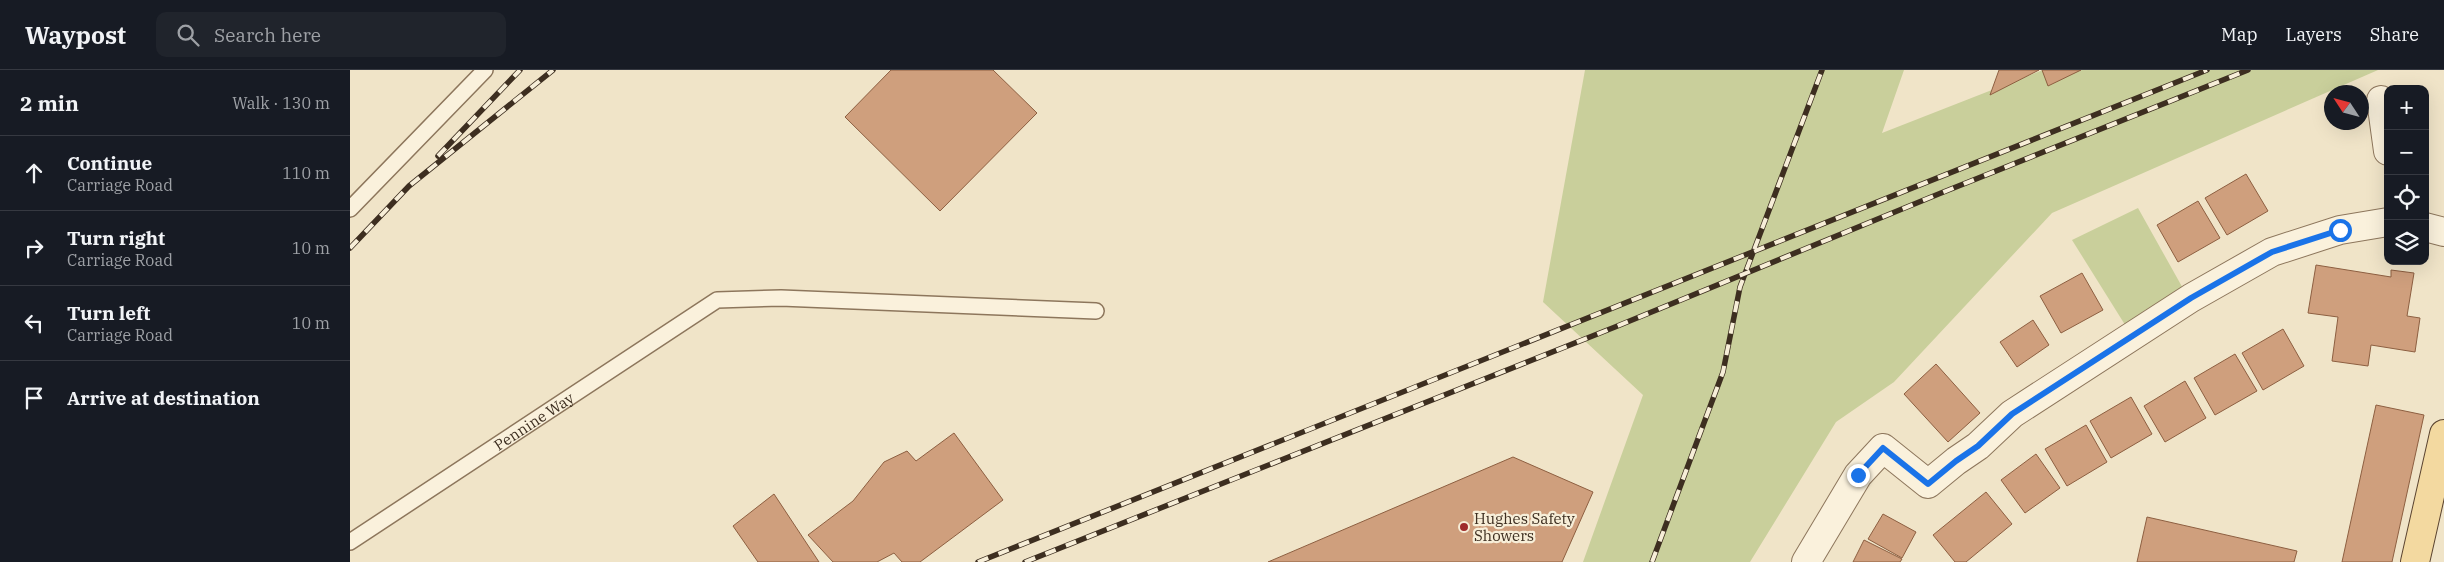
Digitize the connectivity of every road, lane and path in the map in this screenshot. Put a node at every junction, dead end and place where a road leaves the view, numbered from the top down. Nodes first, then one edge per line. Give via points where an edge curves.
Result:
1 (485, 70) edge
2 (2381, 100) dead end
3 (2385, 130) edge
4 (350, 209) edge
5 (2384, 223) edge
6 (2429, 228) edge
7 (2444, 232) edge
8 (1096, 311) dead end
9 (2444, 434) edge
10 (2435, 513) edge
11 (350, 542) edge
12 (1806, 562) edge
13 (2415, 562) edge

1 - 4 lane
2 - 3 street
5 - 12 street via 2340,230 2272,252 2191,298 2012,414 1978,446 1928,484 1883,448 1858,475
6 - 7 street
8 - 11 lane, Pennine Way via 781,298 717,300
9 - 10 main road
10 - 13 main road

